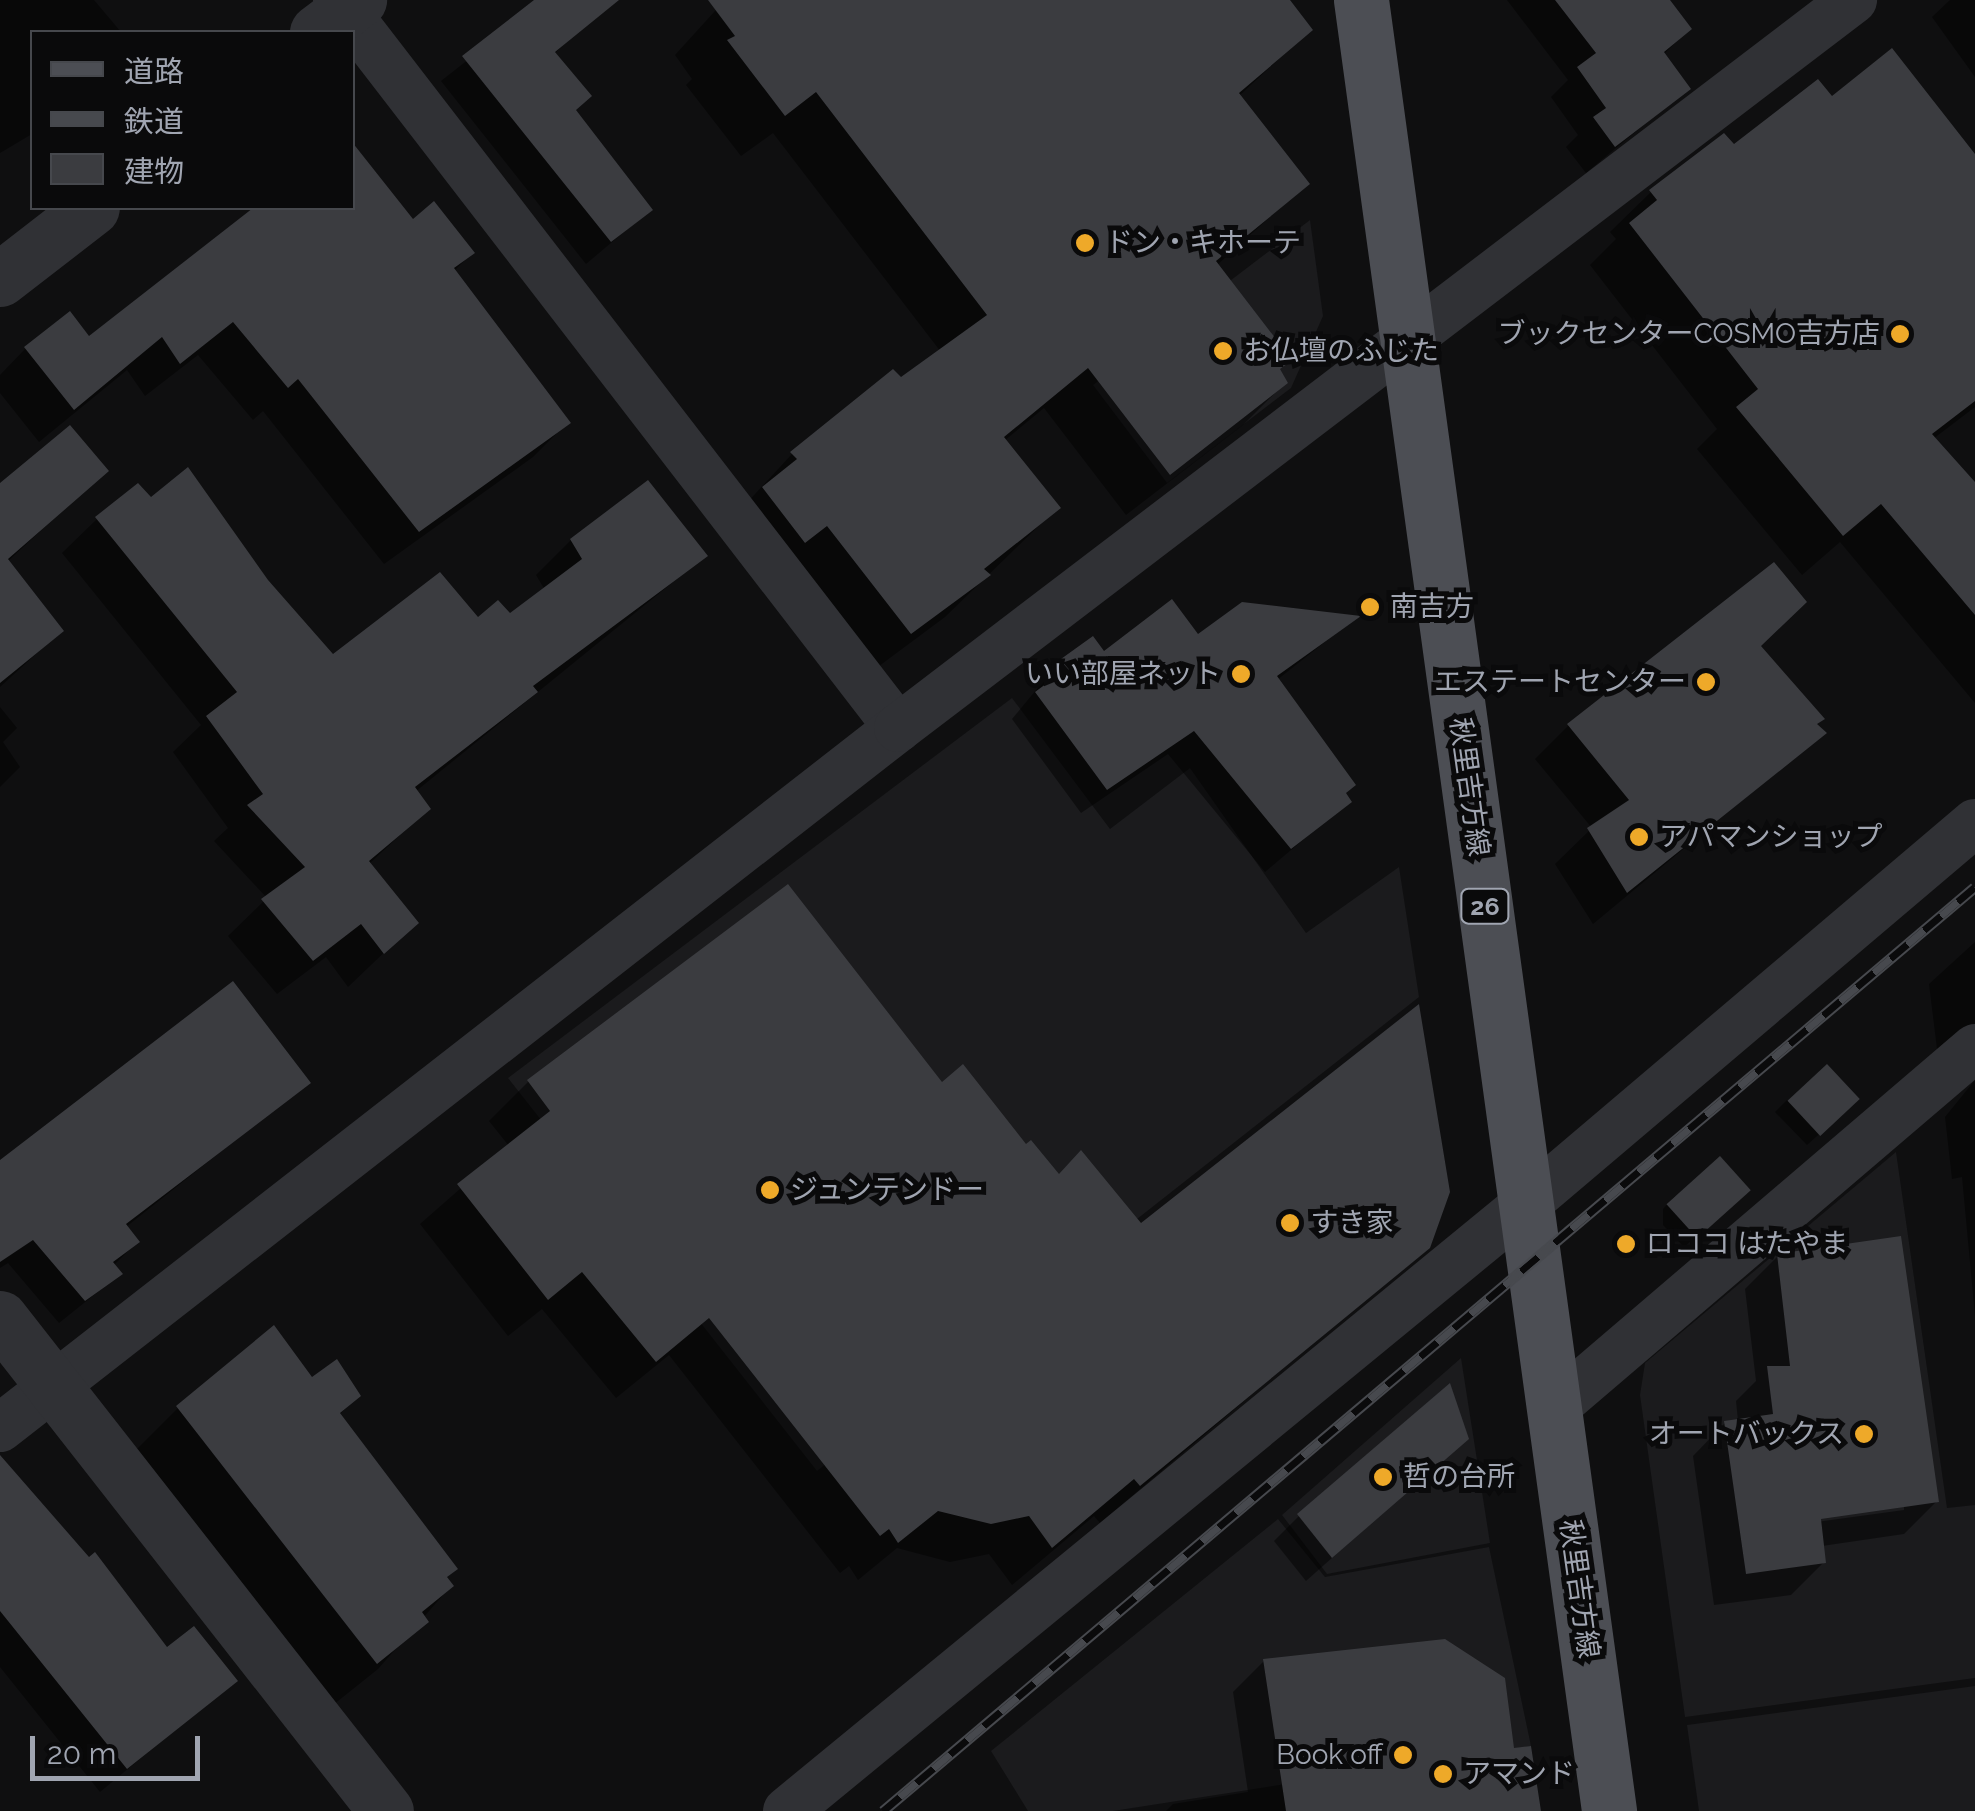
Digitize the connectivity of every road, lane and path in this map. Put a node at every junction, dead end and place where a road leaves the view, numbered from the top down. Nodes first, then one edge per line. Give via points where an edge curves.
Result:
1 (1362, 0) edge
2 (1853, 0) edge
3 (355, 32) edge
4 (89, 210) edge
5 (0, 278) edge
6 (1408, 340) junction
7 (898, 728) junction
8 (1975, 823) edge
9 (1975, 1048) edge
10 (1526, 1204) junction
11 (0, 1318) edge
12 (54, 1387) junction
13 (1554, 1408) junction
14 (0, 1428) edge
15 (386, 1811) edge
16 (787, 1811) edge
17 (1609, 1811) edge

1 - 6 main road, 秋里吉方線 / 26
2 - 6 street
3 - 7 street
4 - 5 street
6 - 7 street
6 - 10 main road, 秋里吉方線 / 26
7 - 12 street
8 - 10 street
9 - 13 street
10 - 13 main road, 秋里吉方線 / 26
10 - 16 street
11 - 12 street
12 - 14 street
12 - 15 street
13 - 17 main road, 秋里吉方線 / 26

